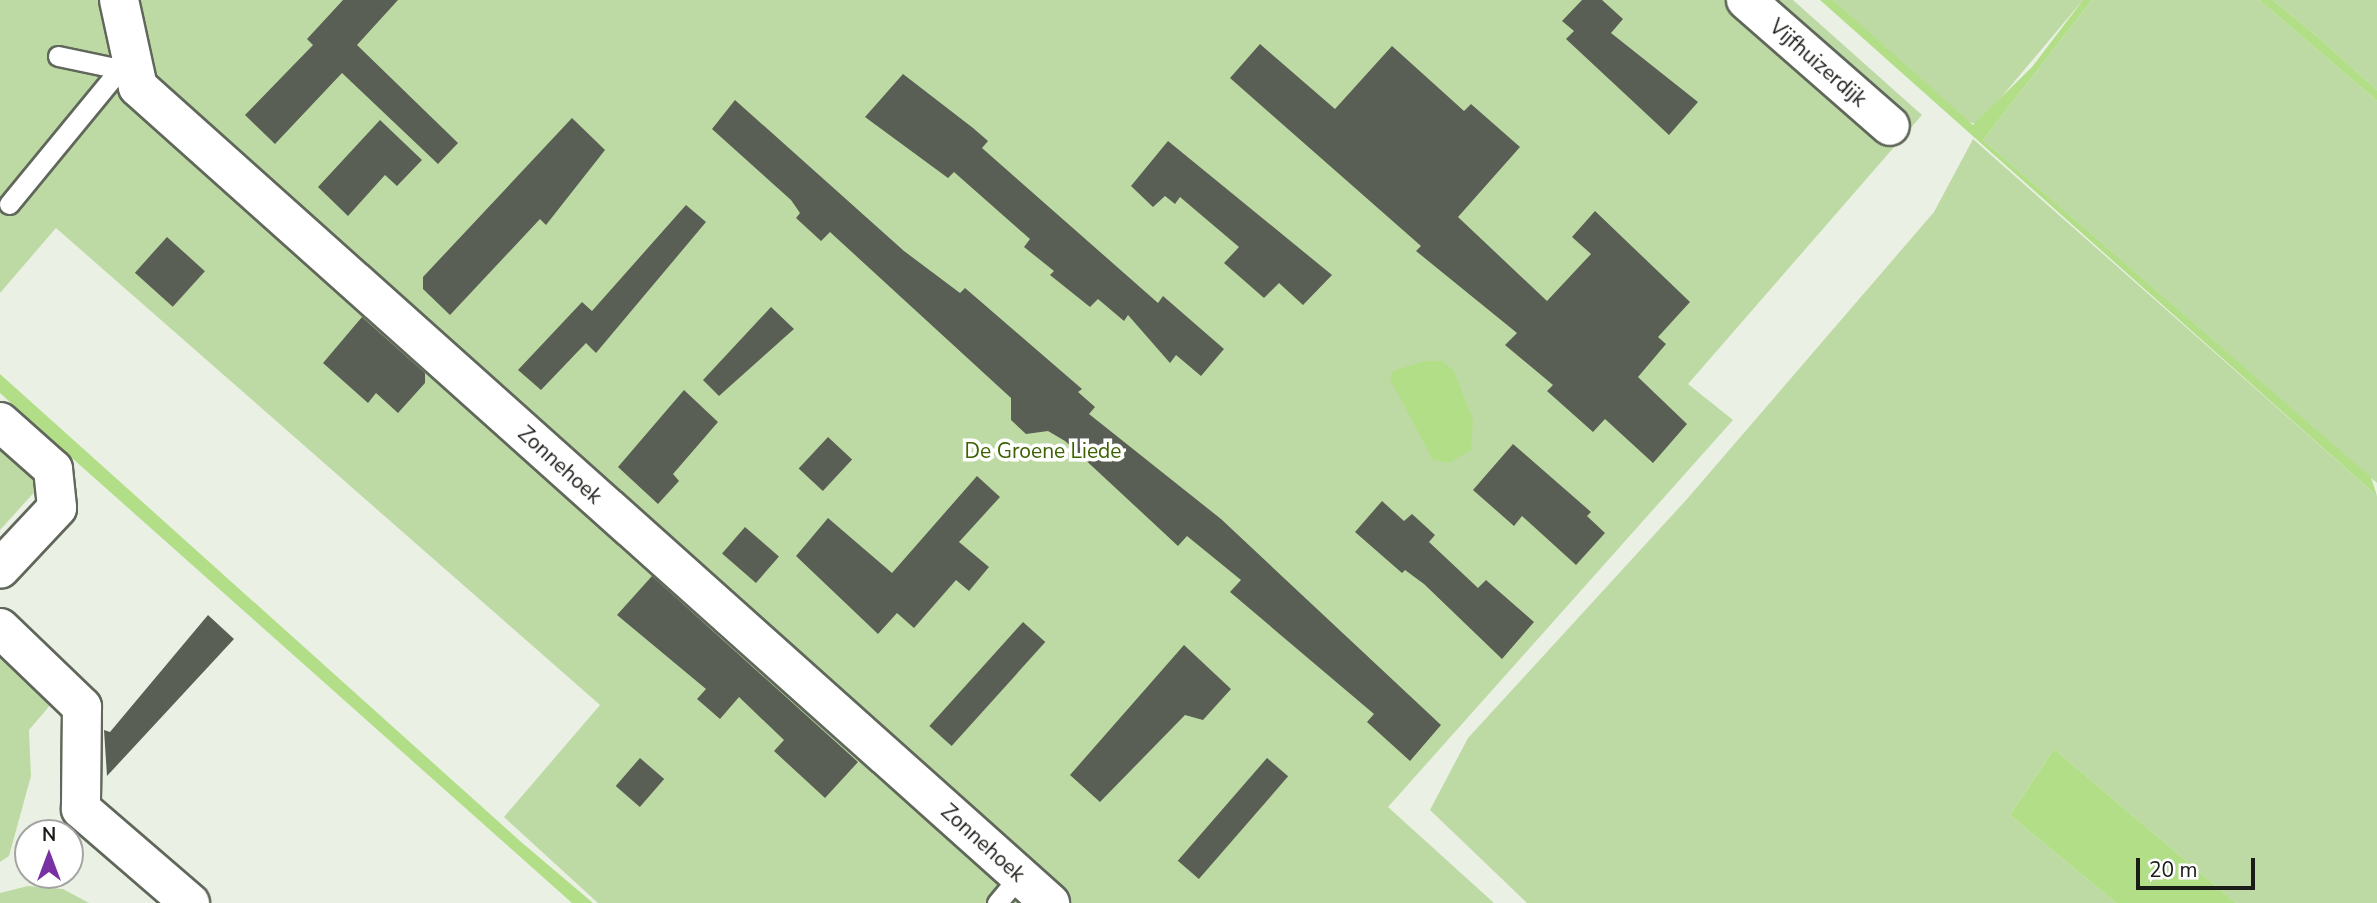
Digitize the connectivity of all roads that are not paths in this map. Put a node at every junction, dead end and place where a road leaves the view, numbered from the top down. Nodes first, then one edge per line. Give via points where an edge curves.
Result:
1 (120, 0) edge
2 (1746, 0) edge
3 (58, 57) dead end
4 (127, 70) junction
5 (1889, 126) dead end
6 (9, 204) dead end
7 (0, 422) edge
8 (0, 569) edge
9 (0, 628) edge
10 (1008, 890) edge
11 (190, 903) edge
12 (1050, 903) edge

1 - 4 street, Zonnehoek
2 - 5 street, Vijfhuizerdijk
3 - 4 lane
4 - 6 lane
4 - 10 street, Zonnehoek via 138,87
7 - 8 street via 53,469 57,509
9 - 11 street via 82,707 81,809
10 - 12 street, Zonnehoek

